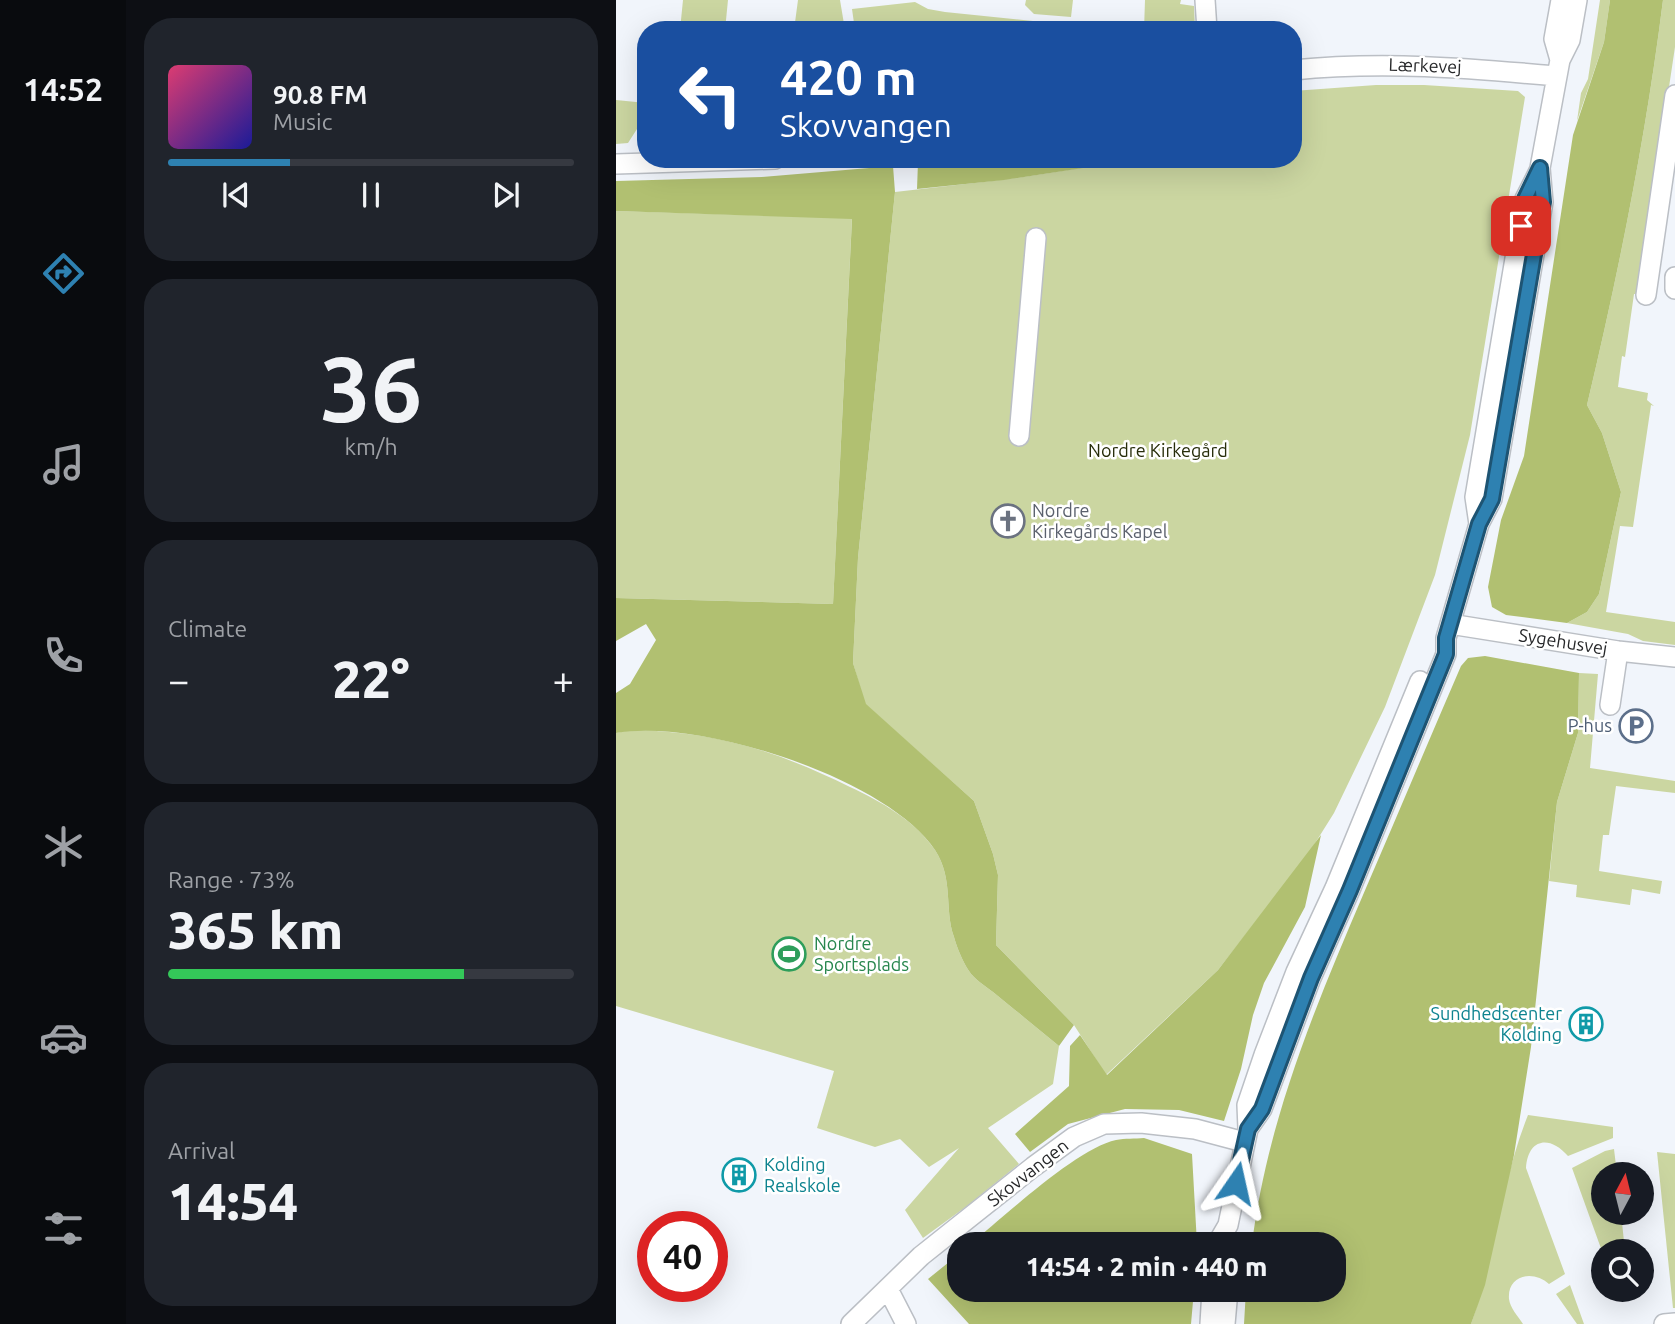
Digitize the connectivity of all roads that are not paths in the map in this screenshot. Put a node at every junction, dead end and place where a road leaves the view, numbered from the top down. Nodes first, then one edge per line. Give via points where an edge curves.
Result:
1 (1205, 0) edge
2 (1561, 0) edge
3 (1577, 0) edge
4 (1206, 21) edge
5 (1558, 68) junction
6 (1302, 69) edge
7 (1675, 95) edge
8 (637, 163) edge
9 (616, 164) edge
10 (1036, 238) dead end
11 (1675, 277) edge
12 (1675, 289) edge
13 (1646, 295) dead end
14 (1019, 436) dead end
15 (1448, 631) junction
16 (1618, 651) junction
17 (1675, 657) edge
18 (1610, 705) dead end
19 (1246, 1135) junction
20 (1230, 1232) edge
21 (888, 1289) junction
22 (1211, 1302) edge
23 (1227, 1302) edge
24 (1675, 1323) edge
25 (851, 1324) edge
26 (906, 1324) edge
27 (1210, 1324) edge
28 (1226, 1324) edge
29 (1664, 1324) edge

1 - 4 street
2 - 5 street via 1554,38
3 - 5 street via 1570,40
5 - 6 street, Lærkevej via 1384,64
5 - 15 street via 1540,168 1525,199 1475,498 1479,524
7 - 13 street
8 - 9 street
10 - 14 street
11 - 12 street
15 - 16 street, Sygehusvej
15 - 19 street via 1446,654 1311,978 1262,1109
16 - 17 street, Sygehusvej
16 - 18 street
19 - 20 street
19 - 21 street, Skovvangen via 1141,1123 1104,1124 1074,1137 1033,1167 921,1256
21 - 25 street, Skovvangen
21 - 26 street
22 - 27 street
23 - 28 street
24 - 29 street

